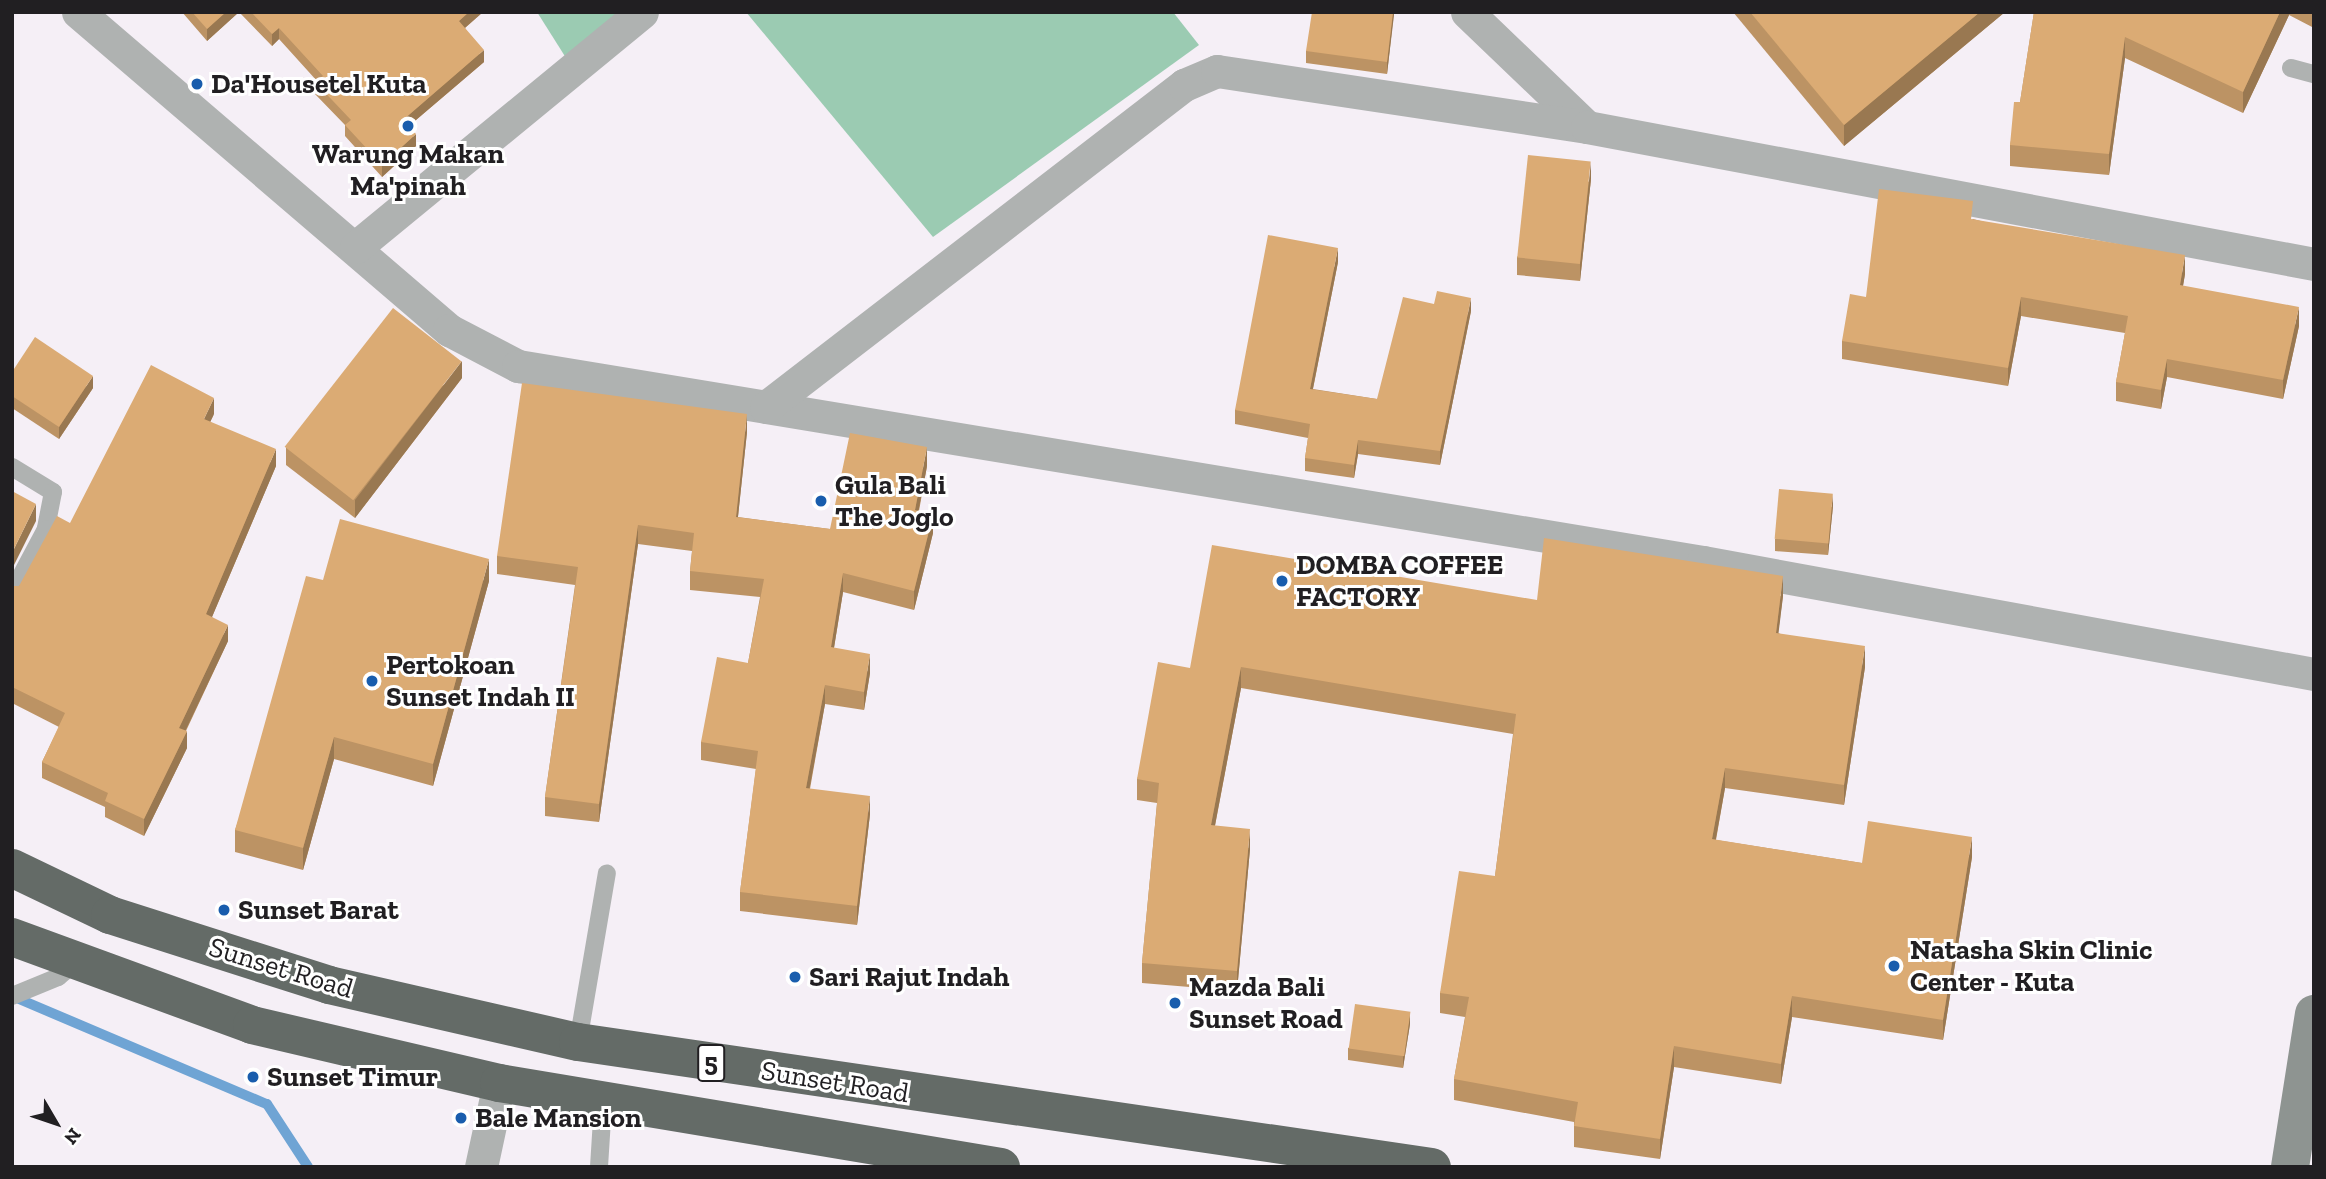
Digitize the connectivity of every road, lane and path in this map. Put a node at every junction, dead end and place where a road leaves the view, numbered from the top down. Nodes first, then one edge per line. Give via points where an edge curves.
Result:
1 (642, 12) edge
2 (1467, 12) edge
3 (82, 13) edge
4 (2291, 68) dead end
5 (2314, 75) edge
6 (1587, 127) junction
7 (356, 247) junction
8 (2314, 264) edge
9 (766, 407) junction
10 (12, 467) edge
11 (12, 593) edge
12 (2314, 674) edge
13 (12, 868) edge
14 (607, 873) dead end
15 (12, 937) edge
16 (76, 962) junction
17 (12, 996) edge
18 (2314, 1014) edge
19 (578, 1042) junction
20 (499, 1083) junction
21 (603, 1104) junction
22 (909, 1158) edge
23 (481, 1167) edge
24 (598, 1167) edge
25 (1001, 1167) edge
26 (1432, 1167) edge
27 (2290, 1167) edge

1 - 7 street
2 - 6 street
3 - 7 street
4 - 5 lane
6 - 8 street
6 - 9 street via 1236,71 1199,75
7 - 9 street via 449,330 517,366
9 - 12 street via 1703,562
10 - 11 lane via 53,492 46,528
13 - 19 highway, Sunset Road / 5 via 110,915 329,985
14 - 19 lane
15 - 16 highway, Sunset Road / 5
16 - 17 lane via 58,977
16 - 20 highway, Sunset Road / 5 via 252,1025
18 - 27 street
19 - 26 highway, Sunset Road / 5
20 - 21 highway, Sunset Road / 5
20 - 23 street
21 - 22 highway, Sunset Road / 5
21 - 24 lane
22 - 25 highway, Sunset Road / 5

